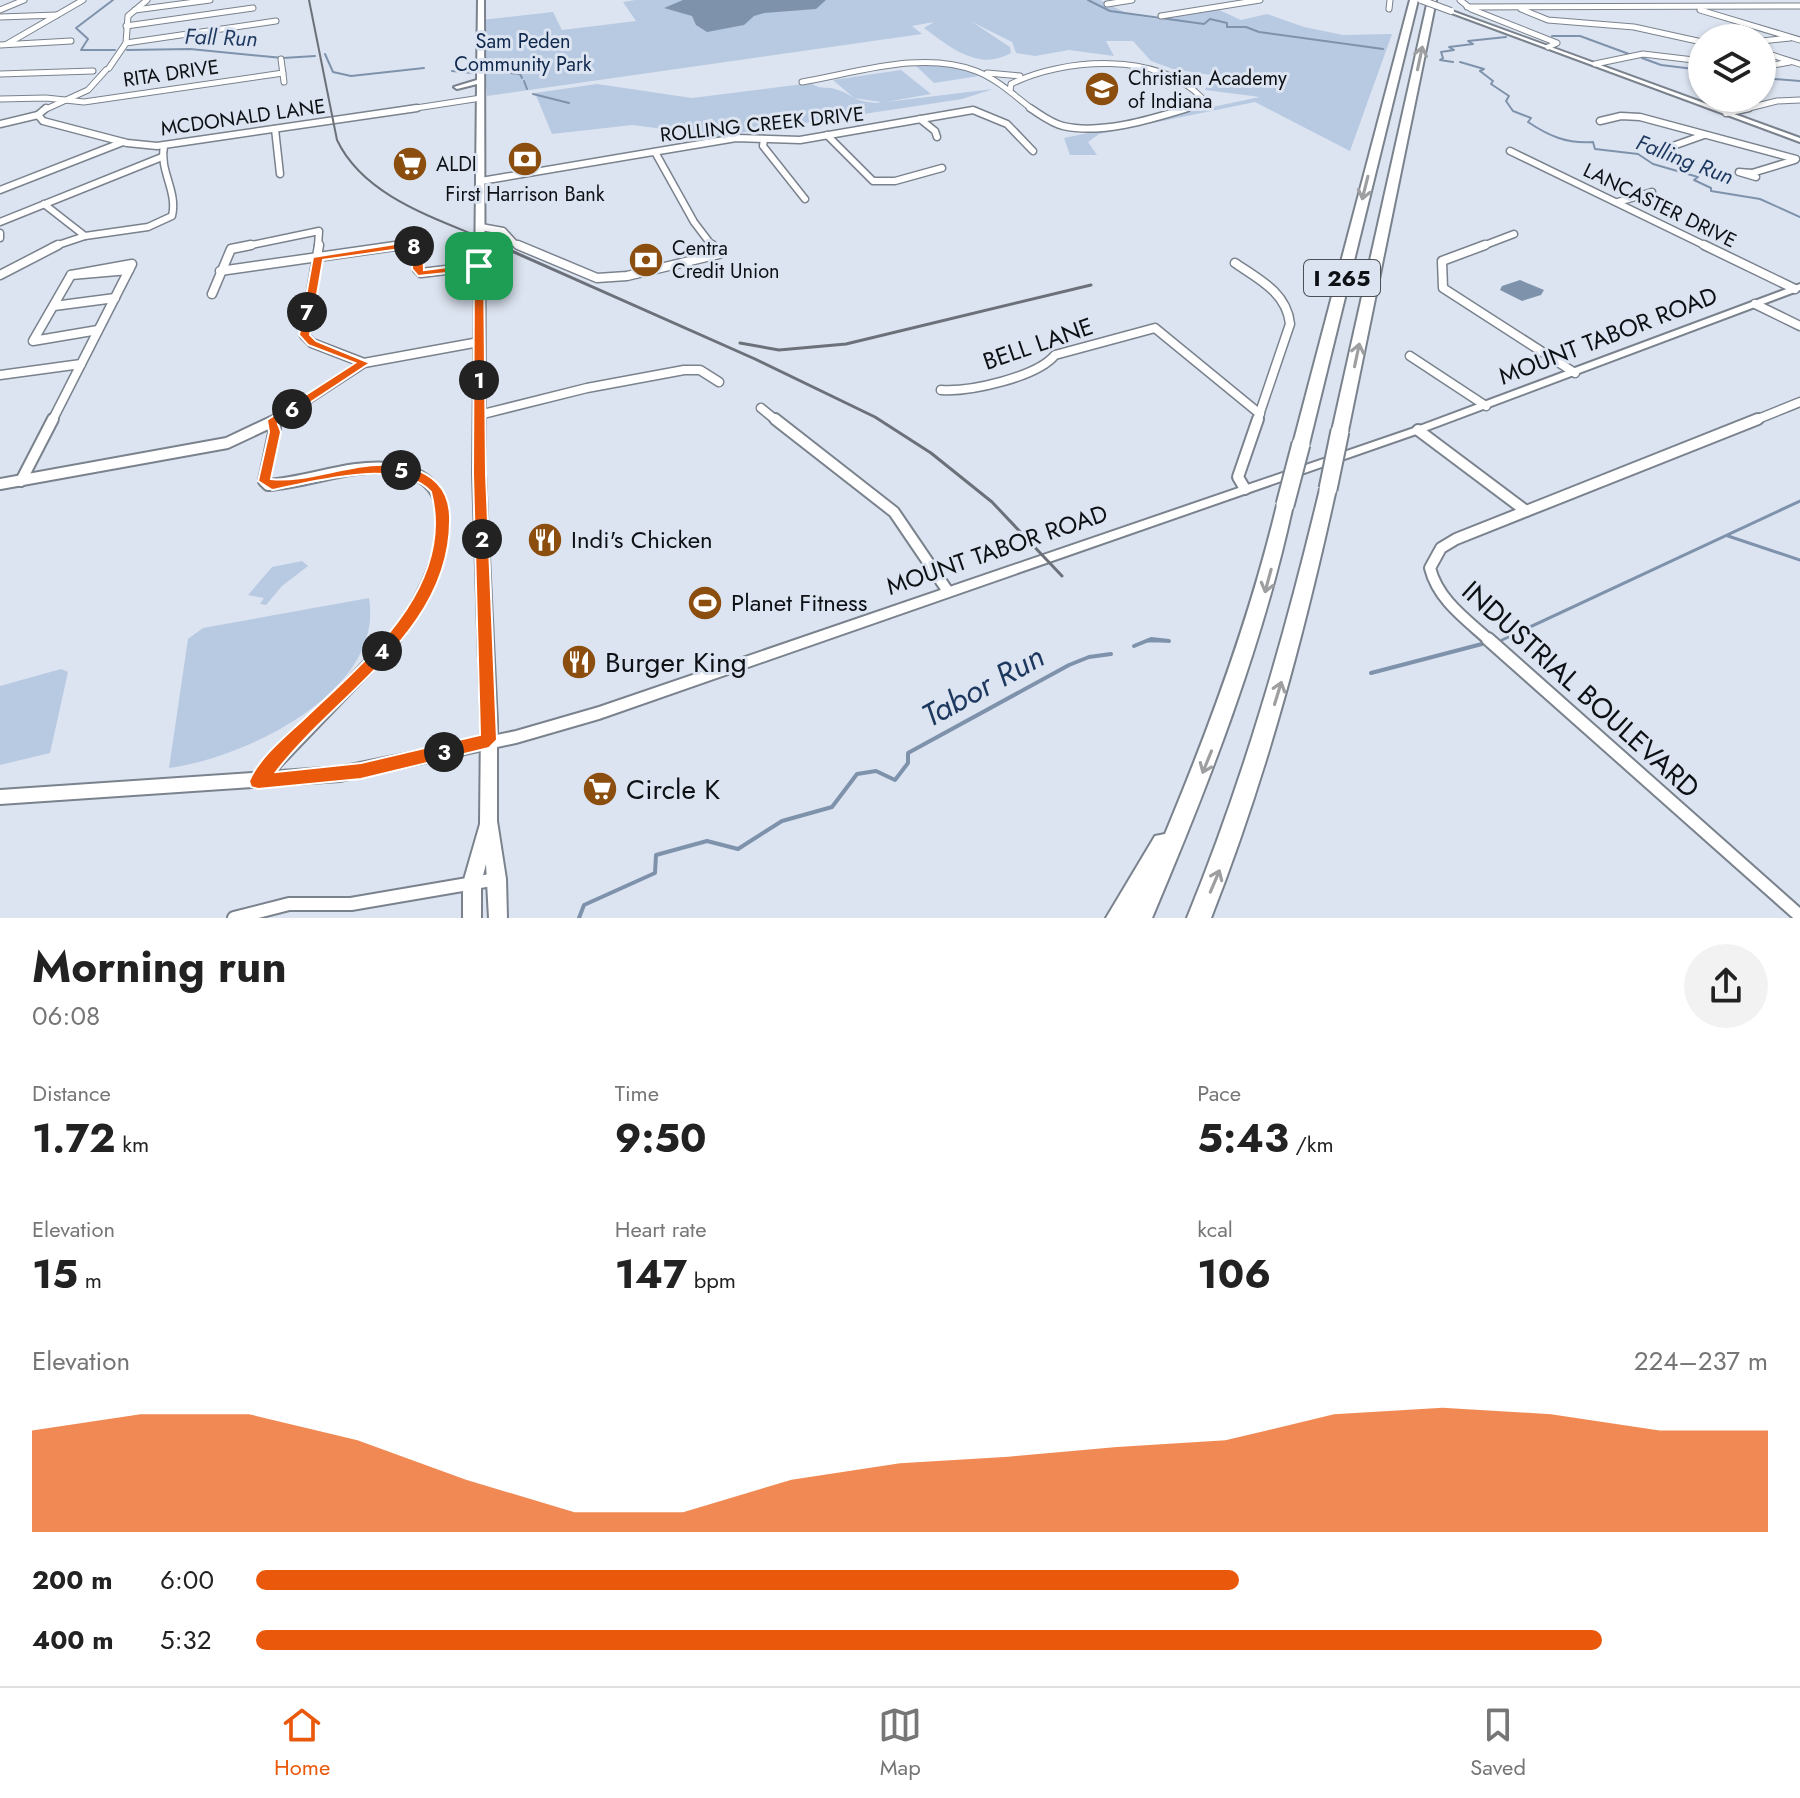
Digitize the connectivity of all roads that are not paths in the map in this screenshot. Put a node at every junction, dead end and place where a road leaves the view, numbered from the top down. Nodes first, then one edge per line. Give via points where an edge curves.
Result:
1 (24, 0) edge
2 (83, 0) edge
3 (147, 0) edge
4 (210, 0) edge
5 (481, 0) edge
6 (1132, 0) edge
7 (1197, 0) edge
8 (1260, 0) edge
9 (1390, 0) edge
10 (1414, 0) edge
11 (1421, 0) edge
12 (1432, 0) edge
13 (1460, 0) edge
14 (1725, 0) edge
15 (1107, 4) dead end
16 (1744, 6) junction
17 (1800, 6) edge
18 (1467, 7) junction
19 (1688, 7) junction
20 (253, 8) dead end
21 (1213, 8) junction
22 (1518, 8) junction
23 (1389, 9) dead end
24 (0, 10) edge
25 (135, 10) junction
26 (58, 15) junction
27 (1161, 16) dead end
28 (0, 17) edge
29 (276, 21) dead end
30 (126, 26) junction
31 (1792, 38) junction
32 (1688, 40) edge
33 (1776, 40) edge
34 (1800, 40) edge
35 (71, 41) dead end
36 (126, 43) junction
37 (3, 45) edge
38 (1548, 47) junction
39 (1776, 56) edge
40 (281, 59) dead end
41 (1688, 59) edge
42 (1792, 61) junction
43 (1595, 64) junction
44 (1776, 64) edge
45 (1800, 64) edge
46 (109, 66) junction
47 (96, 71) junction
48 (220, 72) dead end
49 (283, 73) junction
50 (987, 75) junction
51 (2, 76) edge
52 (1017, 78) junction
53 (155, 81) dead end
54 (482, 81) junction
55 (219, 82) junction
56 (284, 82) dead end
57 (457, 87) dead end
58 (1010, 91) junction
59 (153, 92) junction
60 (481, 98) junction
61 (0, 99) edge
62 (1800, 100) edge
63 (63, 101) junction
64 (1776, 102) edge
65 (1730, 112) edge
66 (1726, 113) junction
67 (38, 115) junction
68 (920, 119) junction
69 (1600, 121) dead end
70 (0, 124) edge
71 (275, 129) junction
72 (827, 135) junction
73 (1704, 135) junction
74 (937, 137) dead end
75 (764, 139) junction
76 (1800, 140) edge
77 (123, 142) junction
78 (164, 146) junction
79 (1670, 147) dead end
80 (1033, 151) dead end
81 (1510, 151) dead end
82 (655, 152) junction
83 (162, 157) junction
84 (1798, 159) edge
85 (942, 168) dead end
86 (1752, 173) dead end
87 (280, 174) dead end
88 (481, 181) junction
89 (0, 190) edge
90 (1652, 192) dead end
91 (805, 199) dead end
92 (1618, 202) junction
93 (44, 204) junction
94 (0, 222) edge
95 (481, 227) junction
96 (1514, 234) dead end
97 (85, 236) junction
98 (318, 257) junction
99 (1235, 263) dead end
100 (479, 266) junction
101 (220, 271) junction
102 (0, 275) edge
103 (1798, 288) edge
104 (212, 294) dead end
105 (115, 298) junction
106 (1755, 304) junction
107 (54, 306) junction
108 (1800, 326) edge
109 (98, 330) junction
110 (479, 342) junction
111 (1410, 356) dead end
112 (364, 363) junction
113 (81, 364) junction
114 (1575, 373) junction
115 (0, 375) edge
116 (719, 382) dead end
117 (941, 390) dead end
118 (1800, 402) edge
119 (1486, 406) junction
120 (761, 408) dead end
121 (1260, 414) junction
122 (479, 415) junction
123 (271, 423) junction
124 (1418, 430) junction
125 (21, 481) junction
126 (0, 484) edge
127 (1245, 489) junction
128 (1526, 511) junction
129 (947, 590) junction
130 (489, 740) junction
131 (258, 781) junction
132 (1193, 795) junction
133 (0, 797) edge
134 (488, 821) junction
135 (497, 879) junction
136 (472, 883) junction
137 (1800, 916) edge
138 (240, 917) edge
139 (472, 918) edge
140 (498, 918) edge
141 (1118, 918) edge
142 (1140, 918) edge
143 (1199, 918) edge

1 - 24 street
2 - 26 street
3 - 25 street
4 - 25 street
5 - 54 main road
6 - 15 street
7 - 21 street
8 - 21 street
9 - 23 street
10 -> 132 highway, I 265, bridge via 1257,622
11 - 38 street, bridge
143 -> 12 highway, I 265, bridge via 1231,844 1293,645
13 - 18 street
14 - 16 street
16 - 17 street
16 - 19 street
18 - 22 street
18 - 38 street via 1557,43
19 - 22 street
19 - 31 street
20 - 30 street
21 - 27 street
22 - 32 street via 1558,23 1632,27
25 - 30 street
26 - 28 street
26 - 37 street
29 - 36 street
30 - 36 street
31 - 33 street
31 - 34 street
35 - 37 street
36 - 46 street
38 - 43 street
39 - 42 street
40 - 49 street
41 - 43 street via 1643,54
42 - 44 street
42 - 45 street
43 - 66 street
46 - 47 street
46 - 47 street
47 - 51 street
47 - 63 street via 88,90
48 - 55 street
49 - 55 street, RITA DRIVE
49 - 56 street
50 - 52 street
50 - 52 street via 929,63 800,80 928,61
50 - 58 street
52 - 58 street
52 - 58 street via 1111,62 1138,63 1196,87 1201,101 1079,128 1054,123
53 - 59 street
54 - 57 main road
54 - 60 main road
55 - 59 street, RITA DRIVE
59 - 63 street, RITA DRIVE
60 - 71 street, MCDONALD LANE
60 - 88 main road
61 - 63 street, RITA DRIVE
62 - 64 street
63 - 67 street
65 - 66 street
66 - 76 street
67 - 70 street
67 - 77 street, MCDONALD LANE via 43,121
68 - 72 street, ROLLING CREEK DRIVE
68 - 74 street
68 - 80 street, ROLLING CREEK DRIVE via 986,111
69 - 73 street via 1634,116
71 - 78 street, MCDONALD LANE
71 - 87 street
72 - 75 street, ROLLING CREEK DRIVE
72 - 85 street via 873,181 895,181
73 - 79 street
73 - 84 street
75 - 82 street, ROLLING CREEK DRIVE via 736,138
75 - 91 street via 763,146
77 - 78 street, MCDONALD LANE
77 - 89 street
78 - 83 street
81 - 92 street, LANCASTER DRIVE
82 - 88 street, ROLLING CREEK DRIVE
82 - 95 street via 694,222 719,254 597,278 514,243 503,231
83 - 93 street
83 - 97 street via 173,186 172,216 148,227
84 - 86 street
88 - 95 main road
90 - 92 street
92 - 103 street, LANCASTER DRIVE
93 - 94 street
93 - 97 street
95 - 100 main road
96 - 114 street via 1442,261 1443,288
97 - 102 street via 51,247
98 - 100 street via 408,245 418,249 421,273
98 - 101 street
98 - 101 street via 320,232 311,231 234,247
98 - 112 street via 304,335
99 - 121 street via 1283,299 1290,314
100 - 110 main road
101 - 104 street
103 - 106 street, MOUNT TABOR ROAD
105 - 107 street
105 - 107 street via 132,264 71,275
105 - 109 street
106 - 108 street
106 - 114 street, MOUNT TABOR ROAD
107 - 109 street via 33,341
109 - 113 street
110 - 112 street
110 - 122 main road
111 - 119 street
112 - 123 street
113 - 115 street
113 - 125 street
114 - 119 street, MOUNT TABOR ROAD
116 - 122 street via 700,370 684,370
117 - 121 street, BELL LANE via 960,391 1045,367 1055,355 1155,328
118 - 128 street, INDUSTRIAL BOULEVARD
119 - 124 street, MOUNT TABOR ROAD
120 - 129 street via 885,503
121 - 127 street via 1238,477
122 - 130 main road
123 - 125 street via 217,445
123 - 131 street via 275,428 264,481 268,485 364,470 408,472 438,491 443,539 431,583 395,636
124 - 127 street, MOUNT TABOR ROAD
124 - 128 street
125 - 126 street
127 - 129 street, MOUNT TABOR ROAD
128 - 137 street, INDUSTRIAL BOULEVARD via 1441,548 1430,568 1440,595
129 - 130 street, MOUNT TABOR ROAD via 599,713
130 - 131 street, MOUNT TABOR ROAD via 361,771
130 - 134 main road
131 - 133 street, MOUNT TABOR ROAD
132 - 141 highway
132 - 142 highway, I 265
134 - 135 main road
134 - 136 main road
135 - 136 street
135 - 140 main road
136 - 138 street via 351,904 289,904
136 - 139 main road

